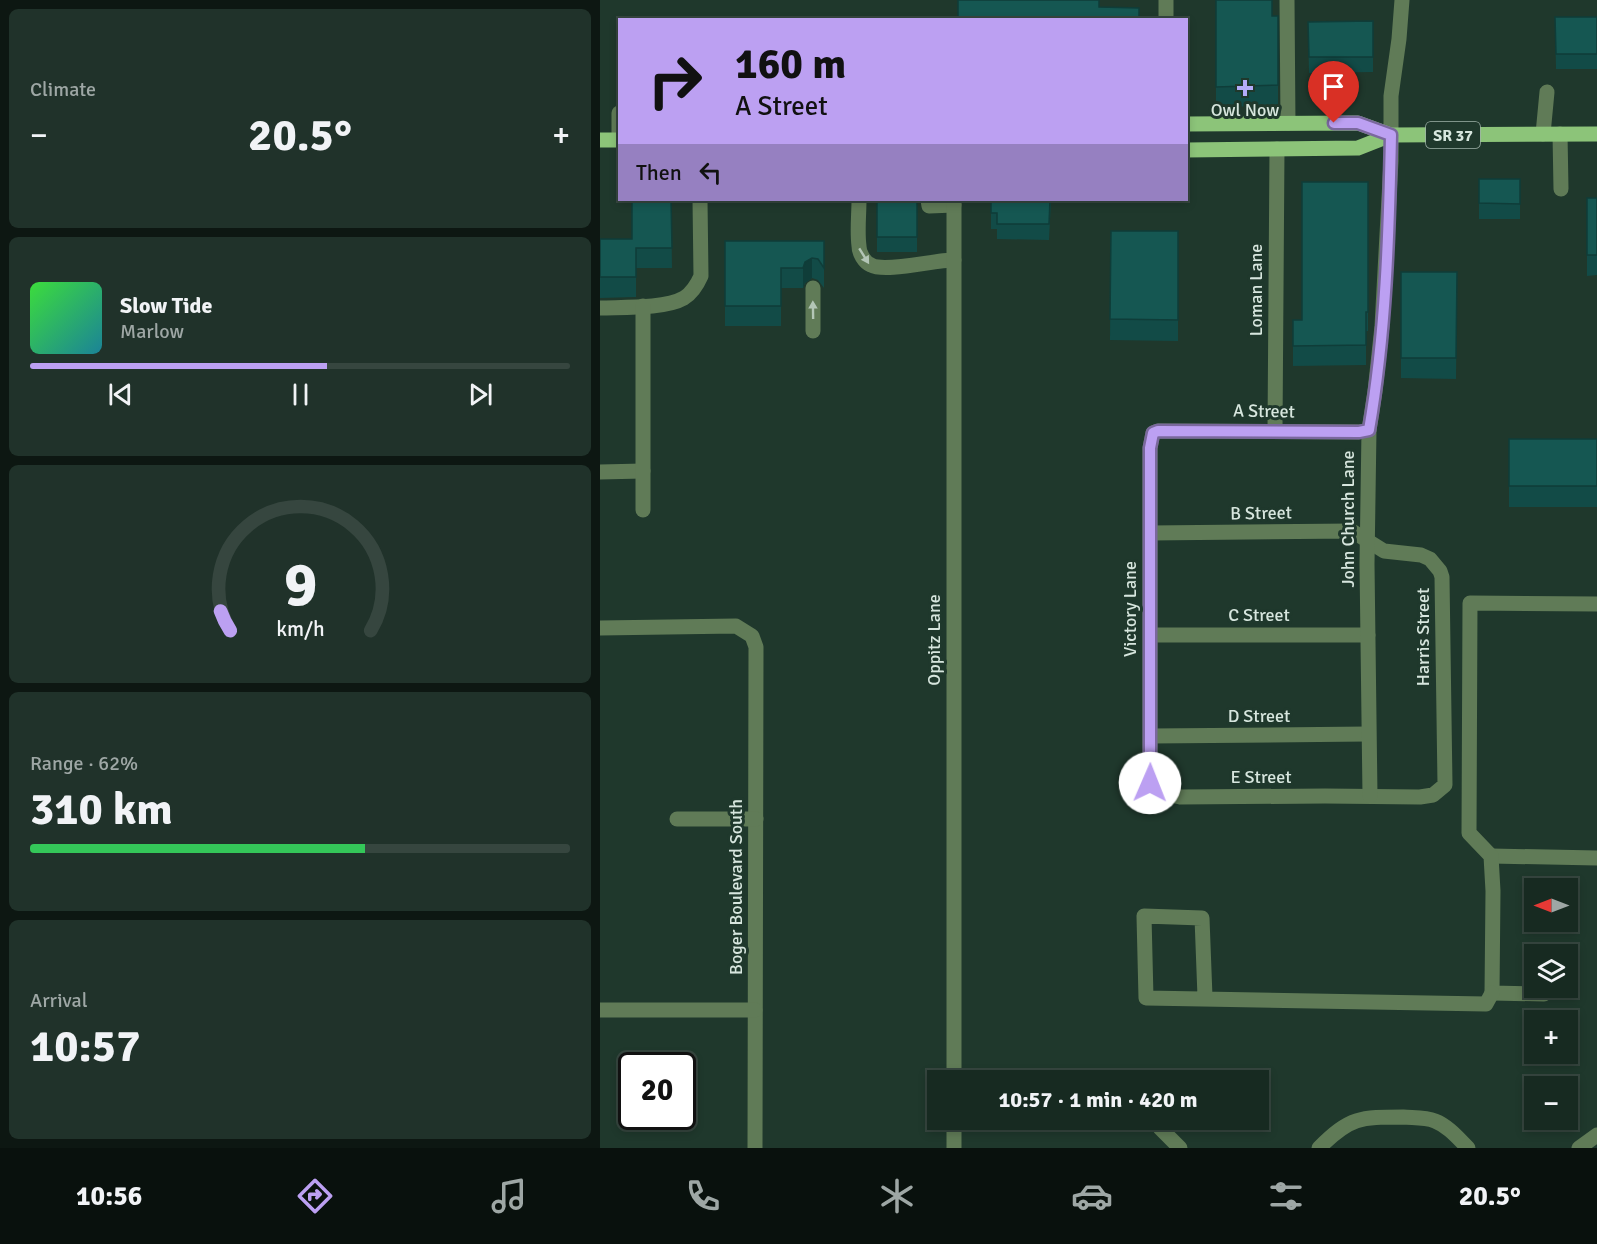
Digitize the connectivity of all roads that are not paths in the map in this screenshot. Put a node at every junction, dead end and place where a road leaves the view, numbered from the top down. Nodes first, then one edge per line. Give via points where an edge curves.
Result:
1 (1166, 0) edge
2 (1287, 0) edge
3 (1402, 0) edge
4 (1166, 18) edge
5 (1547, 92) dead end
6 (1288, 123) junction
7 (1188, 124) edge
8 (1543, 134) junction
9 (1560, 134) junction
10 (1597, 134) edge
11 (1391, 135) junction
12 (600, 140) edge
13 (618, 140) edge
14 (1277, 149) junction
15 (1188, 150) edge
16 (1561, 189) dead end
17 (700, 201) edge
18 (859, 201) edge
19 (928, 201) edge
20 (954, 202) edge
21 (954, 260) junction
22 (813, 288) dead end
23 (643, 306) junction
24 (600, 308) edge
25 (813, 331) dead end
26 (1369, 430) junction
27 (1158, 431) joint
28 (1275, 431) junction
29 (643, 471) junction
30 (600, 472) edge
31 (643, 510) dead end
32 (1150, 533) junction
33 (1369, 541) junction
34 (1597, 604) edge
35 (600, 628) edge
36 (1150, 635) junction
37 (1368, 635) junction
38 (1368, 734) junction
39 (1151, 736) junction
40 (1445, 785) joint
41 (1155, 789) joint
42 (1370, 796) junction
43 (677, 819) dead end
44 (756, 819) junction
45 (1491, 856) junction
46 (1597, 858) edge
47 (1492, 993) junction
48 (1524, 994) edge
49 (1205, 997) junction
50 (600, 1010) edge
51 (755, 1010) junction
52 (954, 1070) edge
53 (954, 1130) edge
54 (1162, 1130) edge
55 (1597, 1135) edge
56 (755, 1148) edge
57 (954, 1148) edge
58 (1180, 1148) edge
59 (1319, 1148) edge
60 (1468, 1148) edge
61 (1579, 1148) edge

1 - 4 street
2 - 6 street
3 - 11 street, John Church Lane via 1391,96
5 - 8 street
6 - 7 main road, SR 37
6 - 11 main road, SR 37 via 1358,123
8 - 9 main road, SR 37
8 - 11 main road, SR 37
9 - 10 main road, SR 37
9 - 16 street
11 - 14 main road, SR 37 via 1358,148
11 - 26 street, John Church Lane via 1382,326
12 - 13 main road
14 - 15 main road, SR 37
14 - 28 street, Loman Lane
17 - 23 street via 697,286 675,302
18 -> 21 street via 859,247 870,265 902,267
19 - 20 street via 929,206
20 - 21 street, Oppitz Lane
21 - 52 street, Oppitz Lane
25 -> 22 street
23 - 24 street
23 - 29 street
26 - 28 street, A Street
26 - 33 street, John Church Lane
27 - 28 street, A Street
27 - 32 street, Victory Lane via 1153,433 1150,448
29 - 30 street
29 - 31 street
32 - 33 street, B Street via 1352,531
32 - 36 street, Victory Lane
33 - 37 street, John Church Lane
33 - 40 street, Harris Street via 1384,551 1430,559 1442,577
34 - 45 street via 1470,603 1469,833
35 - 44 street, Boger Boulevard South via 729,625 752,636 756,647
36 - 37 street, C Street
36 - 39 street, Victory Lane
37 - 38 street, John Church Lane
38 - 39 street, D Street
38 - 42 street, John Church Lane
39 - 41 street, Victory Lane via 1150,783
40 - 42 street, E Street via 1433,795 1420,797
41 - 42 street, E Street via 1180,797
43 - 44 street
44 - 51 street, Boger Boulevard South
45 - 46 street
45 - 47 street
47 - 48 street
47 - 49 street via 1486,1004
49 - 49 street via 1146,998 1144,916 1203,918
50 - 51 street
51 - 56 street, Boger Boulevard South
53 - 57 street
54 - 58 street
55 - 61 street
59 - 60 street via 1342,1127 1369,1117 1436,1121

